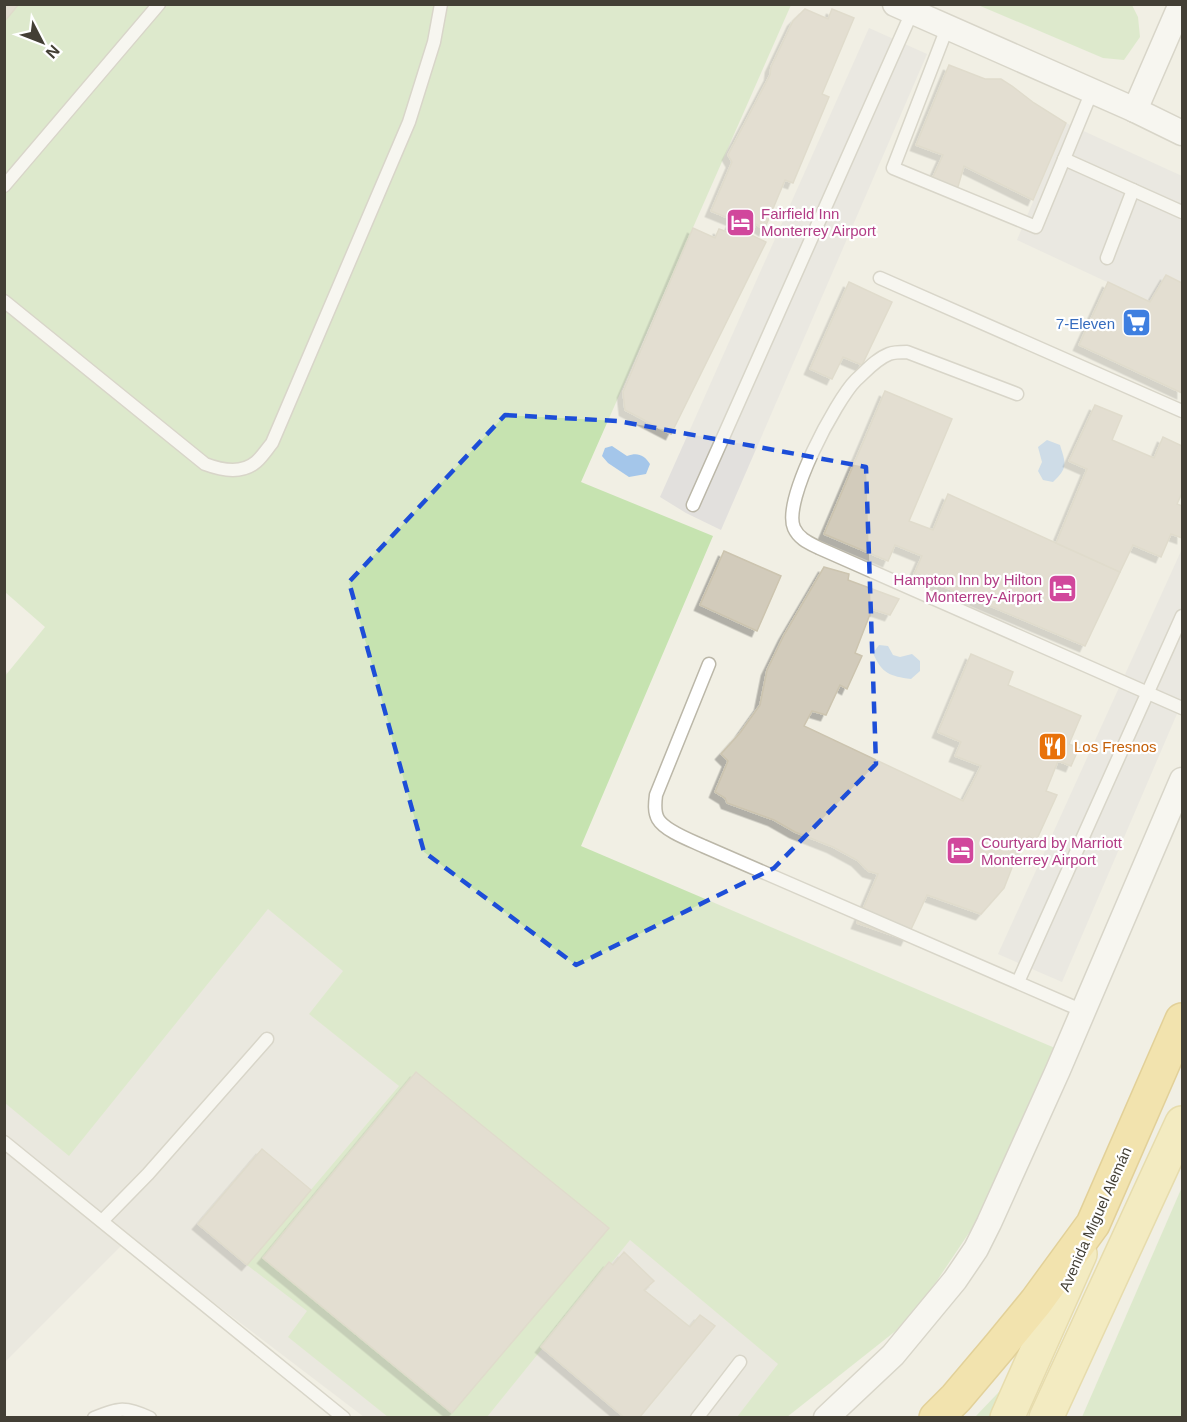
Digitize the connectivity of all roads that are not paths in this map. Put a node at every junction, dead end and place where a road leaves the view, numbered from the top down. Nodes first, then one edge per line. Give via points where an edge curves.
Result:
1 (159, 4) edge
2 (441, 4) edge
3 (1181, 4) edge
4 (903, 8) edge
5 (947, 28) junction
6 (1092, 91) junction
7 (1135, 110) junction
8 (1182, 133) edge
9 (1064, 159) junction
10 (4, 186) edge
11 (1133, 190) junction
12 (1182, 212) edge
13 (1107, 258) dead end
14 (880, 278) dead end
15 (4, 301) edge
16 (1017, 394) dead end
17 (1182, 411) edge
18 (693, 505) dead end
19 (1182, 616) edge
20 (709, 664) dead end
21 (1148, 694) junction
22 (1182, 708) edge
23 (1182, 780) edge
24 (1018, 982) junction
25 (1083, 1011) junction
26 (1182, 1020) edge
27 (267, 1039) dead end
28 (1182, 1123) edge
29 (4, 1142) edge
30 (102, 1221) junction
31 (1093, 1224) junction
32 (740, 1362) dead end
33 (94, 1418) edge
34 (150, 1418) edge
35 (344, 1418) edge
36 (697, 1418) edge
37 (826, 1418) edge
38 (936, 1418) edge
39 (1007, 1418) edge
40 (1046, 1418) edge

1 - 10 lane
2 - 15 lane via 435,42 409,122 272,443 258,461 247,468 220,470 205,464
3 - 7 street
4 - 5 street
4 - 18 lane
5 - 6 street
5 - 9 lane via 893,168 1036,227
6 - 7 street
6 - 9 lane
7 - 8 street
9 - 11 lane
11 - 12 lane
11 - 13 lane
14 - 17 lane
16 - 21 lane via 907,352 890,354 875,363 854,382 828,423 799,482 791,513 794,528 802,539 819,548
19 - 21 lane
20 - 24 lane via 656,795 654,808 658,820 674,833
21 - 22 lane
21 - 24 lane
23 - 25 street
24 - 25 lane
25 - 37 street via 989,1223 966,1265 893,1355
26 - 31 highway, Avenida Miguel Alemán
27 - 30 lane
28 - 40 main road
29 - 30 lane
30 - 35 lane
31 - 38 highway via 1036,1302
31 - 39 main road, Avenida Miguel Alemán
32 - 36 lane
33 - 34 lane via 115,1410 135,1411

